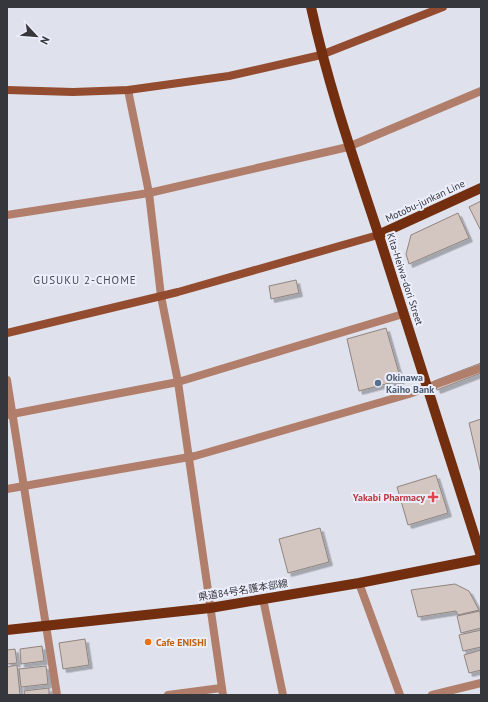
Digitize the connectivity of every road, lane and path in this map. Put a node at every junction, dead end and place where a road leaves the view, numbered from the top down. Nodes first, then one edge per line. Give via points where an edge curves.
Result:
1 (311, 7) edge
2 (443, 7) edge
3 (321, 55) junction
4 (7, 90) edge
5 (128, 90) junction
6 (481, 91) edge
7 (348, 147) junction
8 (481, 188) edge
9 (149, 192) junction
10 (7, 215) edge
11 (378, 235) junction
12 (161, 296) junction
13 (403, 314) junction
14 (7, 333) edge
15 (481, 368) edge
16 (7, 380) edge
17 (178, 382) junction
18 (427, 388) junction
19 (10, 415) edge
20 (187, 457) junction
21 (23, 487) junction
22 (7, 489) edge
23 (481, 557) edge
24 (359, 583) junction
25 (263, 599) junction
26 (210, 608) junction
27 (46, 626) junction
28 (7, 630) edge
29 (481, 683) edge
30 (222, 691) edge
31 (57, 695) edge
32 (168, 695) edge
33 (283, 695) edge
34 (400, 695) edge
35 (432, 695) edge

1 - 3 main road, Kita-Heiwa-dori Street
2 - 3 street
3 - 5 street via 229,76
3 - 7 main road, Kita-Heiwa-dori Street
4 - 5 street
5 - 9 street
6 - 7 street
7 - 9 street
7 - 11 main road, Kita-Heiwa-dori Street
8 - 11 main road, Motobu-junkan Line
9 - 10 street
9 - 12 street
11 - 12 street
11 - 13 main road, Kita-Heiwa-dori Street
12 - 14 street
12 - 17 street
13 - 17 street
13 - 18 main road, Kita-Heiwa-dori Street
15 - 18 street
16 - 19 street
17 - 19 street
17 - 20 street
18 - 20 street
18 - 23 main road, Kita-Heiwa-dori Street
19 - 21 street
20 - 21 street
20 - 26 street
21 - 22 street
21 - 27 street
23 - 24 main road, 県道84号名護本部線
24 - 25 main road, 県道84号名護本部線
24 - 34 street
25 - 26 main road, 県道84号名護本部線
25 - 33 street
26 - 27 main road, 県道84号名護本部線
26 - 30 street
27 - 28 main road, 県道84号名護本部線
27 - 31 street
29 - 35 street
30 - 32 street

